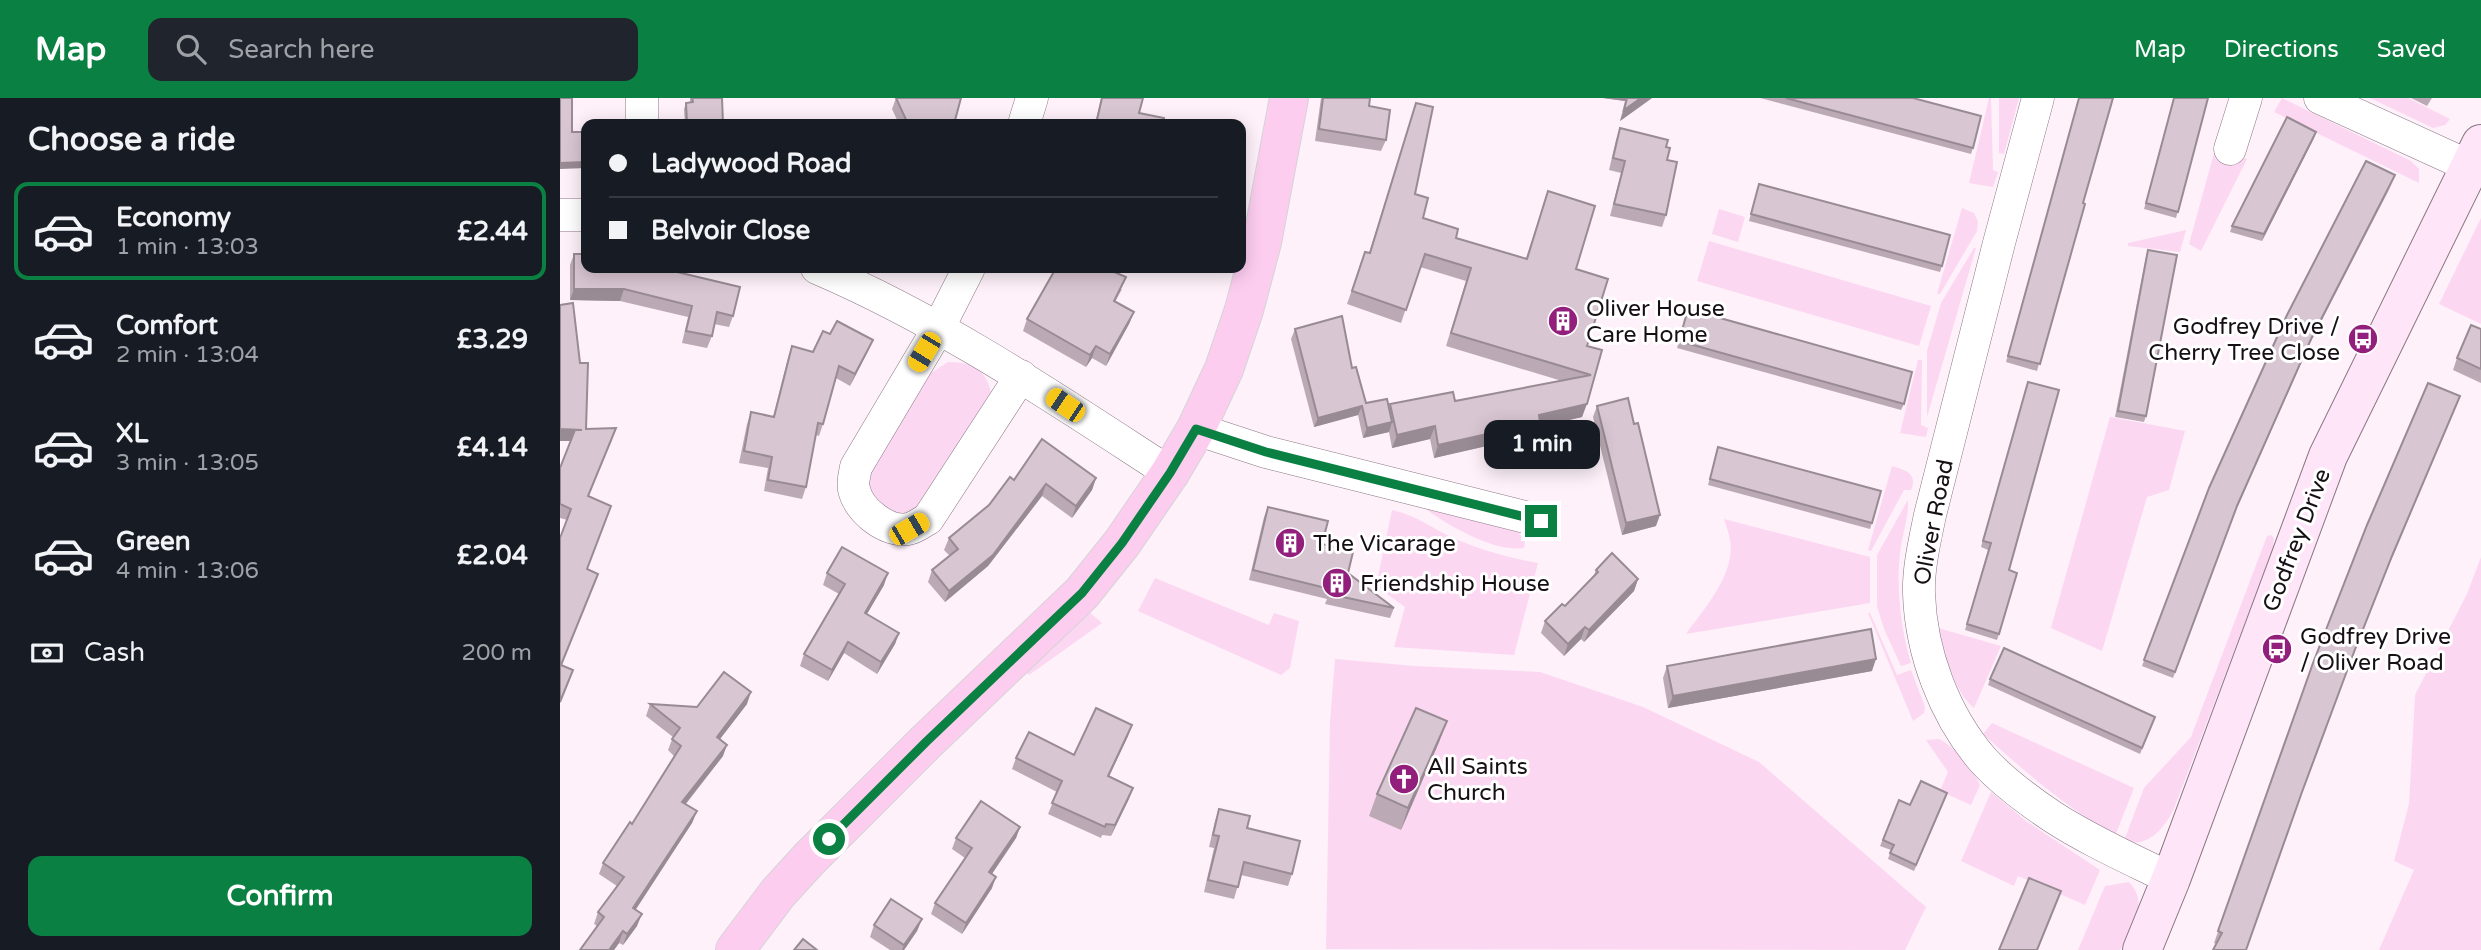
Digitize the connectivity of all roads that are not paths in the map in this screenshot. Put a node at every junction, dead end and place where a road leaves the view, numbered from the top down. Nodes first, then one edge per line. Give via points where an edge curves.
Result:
1 (642, 98) edge
2 (1032, 98) edge
3 (1289, 98) edge
4 (2038, 98) edge
5 (2246, 98) edge
6 (2320, 98) edge
7 (642, 119) edge
8 (1026, 119) edge
9 (2230, 149) dead end
10 (2475, 155) edge
11 (560, 215) edge
12 (581, 215) edge
13 (829, 273) edge
14 (966, 273) edge
15 (938, 329) junction
16 (1021, 376) junction
17 (1196, 429) junction
18 (1170, 473) junction
19 (1541, 521) dead end
20 (2171, 879) junction
21 (735, 950) edge
22 (2142, 950) edge

1 - 7 street
2 - 8 street
3 - 17 main road via 1244,310 1224,369
4 - 20 street, Oliver Road via 1930,515 1919,591 1923,633 1945,698 1984,760 2054,818
5 - 9 street
6 - 10 street
10 - 20 street, Godfrey Drive via 2328,456
11 - 12 street
13 - 15 street
14 - 15 street
15 - 16 street
15 - 16 street via 856,467 853,488 875,519 891,528 909,529 928,519
16 - 18 street
17 - 18 main road
17 - 19 street via 1266,452
18 - 21 main road via 1082,593 809,859
20 - 22 street, Godfrey Drive

